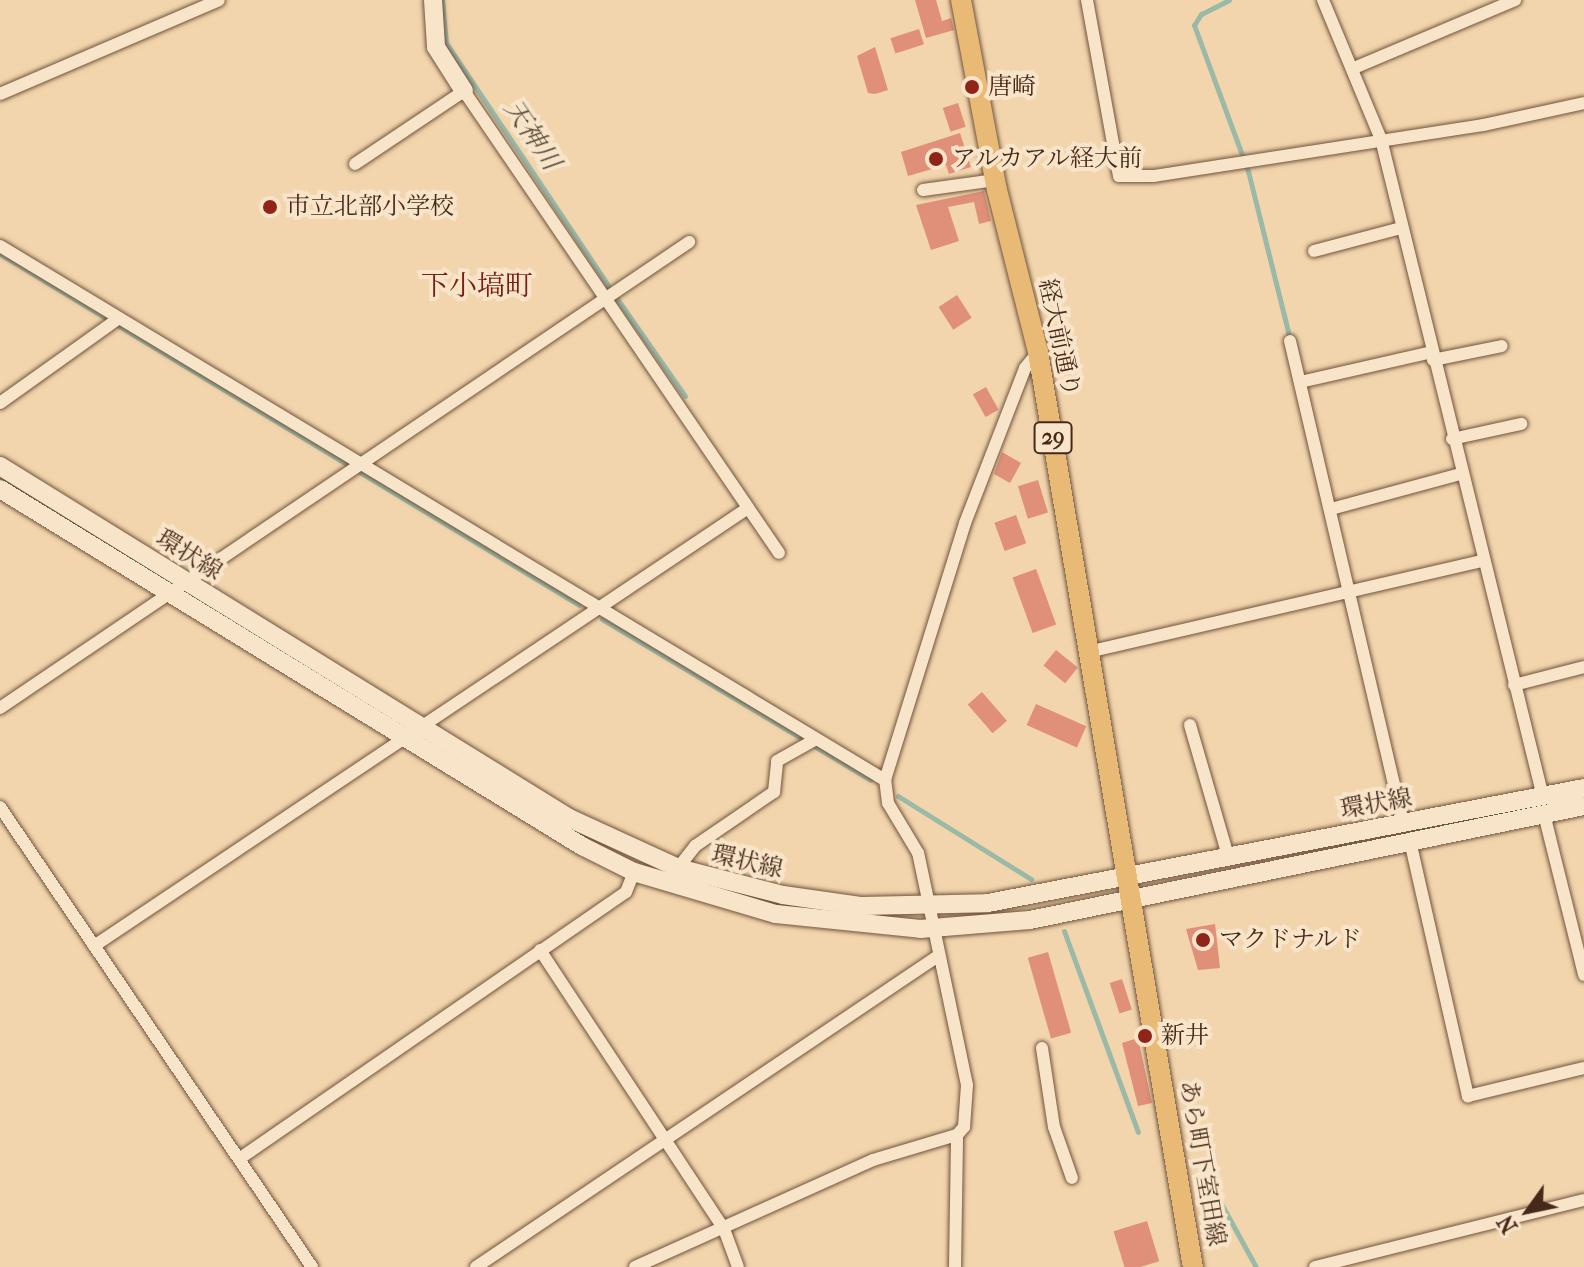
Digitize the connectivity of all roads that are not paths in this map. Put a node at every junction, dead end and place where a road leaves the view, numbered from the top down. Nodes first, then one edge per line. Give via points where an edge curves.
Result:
1 (219, 0) edge
2 (433, 0) edge
3 (961, 0) edge
4 (1087, 0) edge
5 (1323, 0) edge
6 (1515, 0) edge
7 (1354, 68) junction
8 (464, 91) junction
9 (0, 94) edge
10 (1584, 103) edge
11 (1381, 139) junction
12 (355, 164) dead end
13 (995, 180) junction
14 (923, 190) dead end
15 (1401, 228) junction
16 (689, 242) dead end
17 (0, 246) edge
18 (1314, 251) dead end
19 (605, 298) junction
20 (119, 318) junction
21 (1290, 341) dead end
22 (1502, 346) dead end
23 (1038, 352) junction
24 (1432, 356) junction
25 (1300, 382) junction
26 (0, 403) edge
27 (1521, 424) dead end
28 (1452, 439) junction
29 (359, 463) junction
30 (0, 466) edge
31 (1461, 474) junction
32 (0, 489) edge
33 (748, 508) junction
34 (1331, 509) junction
35 (779, 553) dead end
36 (1482, 561) junction
37 (185, 580) junction
38 (1351, 591) junction
39 (167, 592) junction
40 (598, 607) junction
41 (1092, 651) junction
42 (1584, 667) edge
43 (1514, 685) junction
44 (0, 708) edge
45 (1190, 725) dead end
46 (420, 726) junction
47 (403, 738) junction
48 (816, 739) junction
49 (885, 780) junction
50 (1584, 788) edge
51 (1543, 805) junction
52 (1584, 806) edge
53 (0, 807) edge
54 (1406, 833) junction
55 (1228, 856) junction
56 (678, 868) junction
57 (634, 872) junction
58 (1127, 879) junction
59 (1130, 901) junction
60 (929, 907) junction
61 (934, 929) junction
62 (94, 946) junction
63 (540, 950) junction
64 (938, 956) junction
65 (1584, 974) edge
66 (1042, 1048) dead end
67 (1584, 1068) edge
68 (957, 1135) junction
69 (664, 1140) junction
70 (239, 1159) junction
71 (1072, 1178) dead end
72 (1584, 1200) edge
73 (724, 1229) junction
74 (312, 1267) edge
75 (476, 1267) edge
76 (635, 1267) edge
77 (738, 1267) edge
78 (955, 1267) edge
79 (1193, 1267) edge
80 (1315, 1267) edge

1 - 9 street
2 - 8 street via 436,47
3 - 13 main road, 経大前通り / 29
4 - 11 street via 1119,176 1154,176
5 - 7 street
6 - 7 street
7 - 11 street
8 - 12 street
8 - 19 street
10 - 11 street
11 - 15 street
13 - 14 street
13 - 23 main road, 経大前通り / 29
15 - 18 street
15 - 24 street
16 - 19 street
17 - 20 street
19 - 29 street
19 - 33 street
20 - 26 street
20 - 29 street
21 - 25 street
22 - 24 street
23 - 41 main road, 経大前通り / 29
23 - 49 street via 1025,368 965,523
24 - 25 street
24 - 28 street
25 - 34 street
27 - 28 street
28 - 31 street
29 - 37 street
29 - 40 street
30 - 37 street, 環状線
31 - 34 street
31 - 36 street
32 - 39 street, 環状線
33 - 35 street
33 - 40 street
34 - 38 street
36 - 38 street
36 - 43 street
37 - 39 street
37 - 46 street, 環状線
38 - 41 street
38 - 54 street
39 - 44 street
39 - 47 street, 環状線
40 - 46 street
40 - 48 street
41 - 58 main road, 経大前通り / 29
42 - 43 street
43 - 51 street
45 - 55 street
46 - 47 street
46 - 56 street, 環状線 via 580,824
47 - 57 street, 環状線
47 - 62 street
48 - 49 street
48 - 56 street via 777,761 774,792 695,846
49 - 60 street via 888,803 918,853
50 - 51 street, 環状線
51 - 52 street, 環状線
51 - 54 street, 環状線
51 - 65 street
53 - 62 street
54 - 55 street, 環状線
54 - 59 street, 環状線
54 - 67 street via 1468,1096
55 - 58 street, 環状線
56 - 60 street, 環状線 via 824,902
57 - 61 street, 環状線 via 776,914 858,927
57 - 63 street via 626,892
58 - 59 main road, あら町下室田線 / 29
58 - 60 street, 環状線
59 - 61 street, 環状線
59 - 79 main road, あら町下室田線 / 29
60 - 61 street
61 - 64 street
62 - 70 street
63 - 69 street
63 - 70 street
64 - 68 street via 967,1085 966,1122
64 - 69 street
66 - 71 street via 1054,1127
68 - 73 street via 873,1160
68 - 78 street
69 - 73 street
69 - 75 street
70 - 74 street
72 - 80 street
73 - 76 street
73 - 77 street

